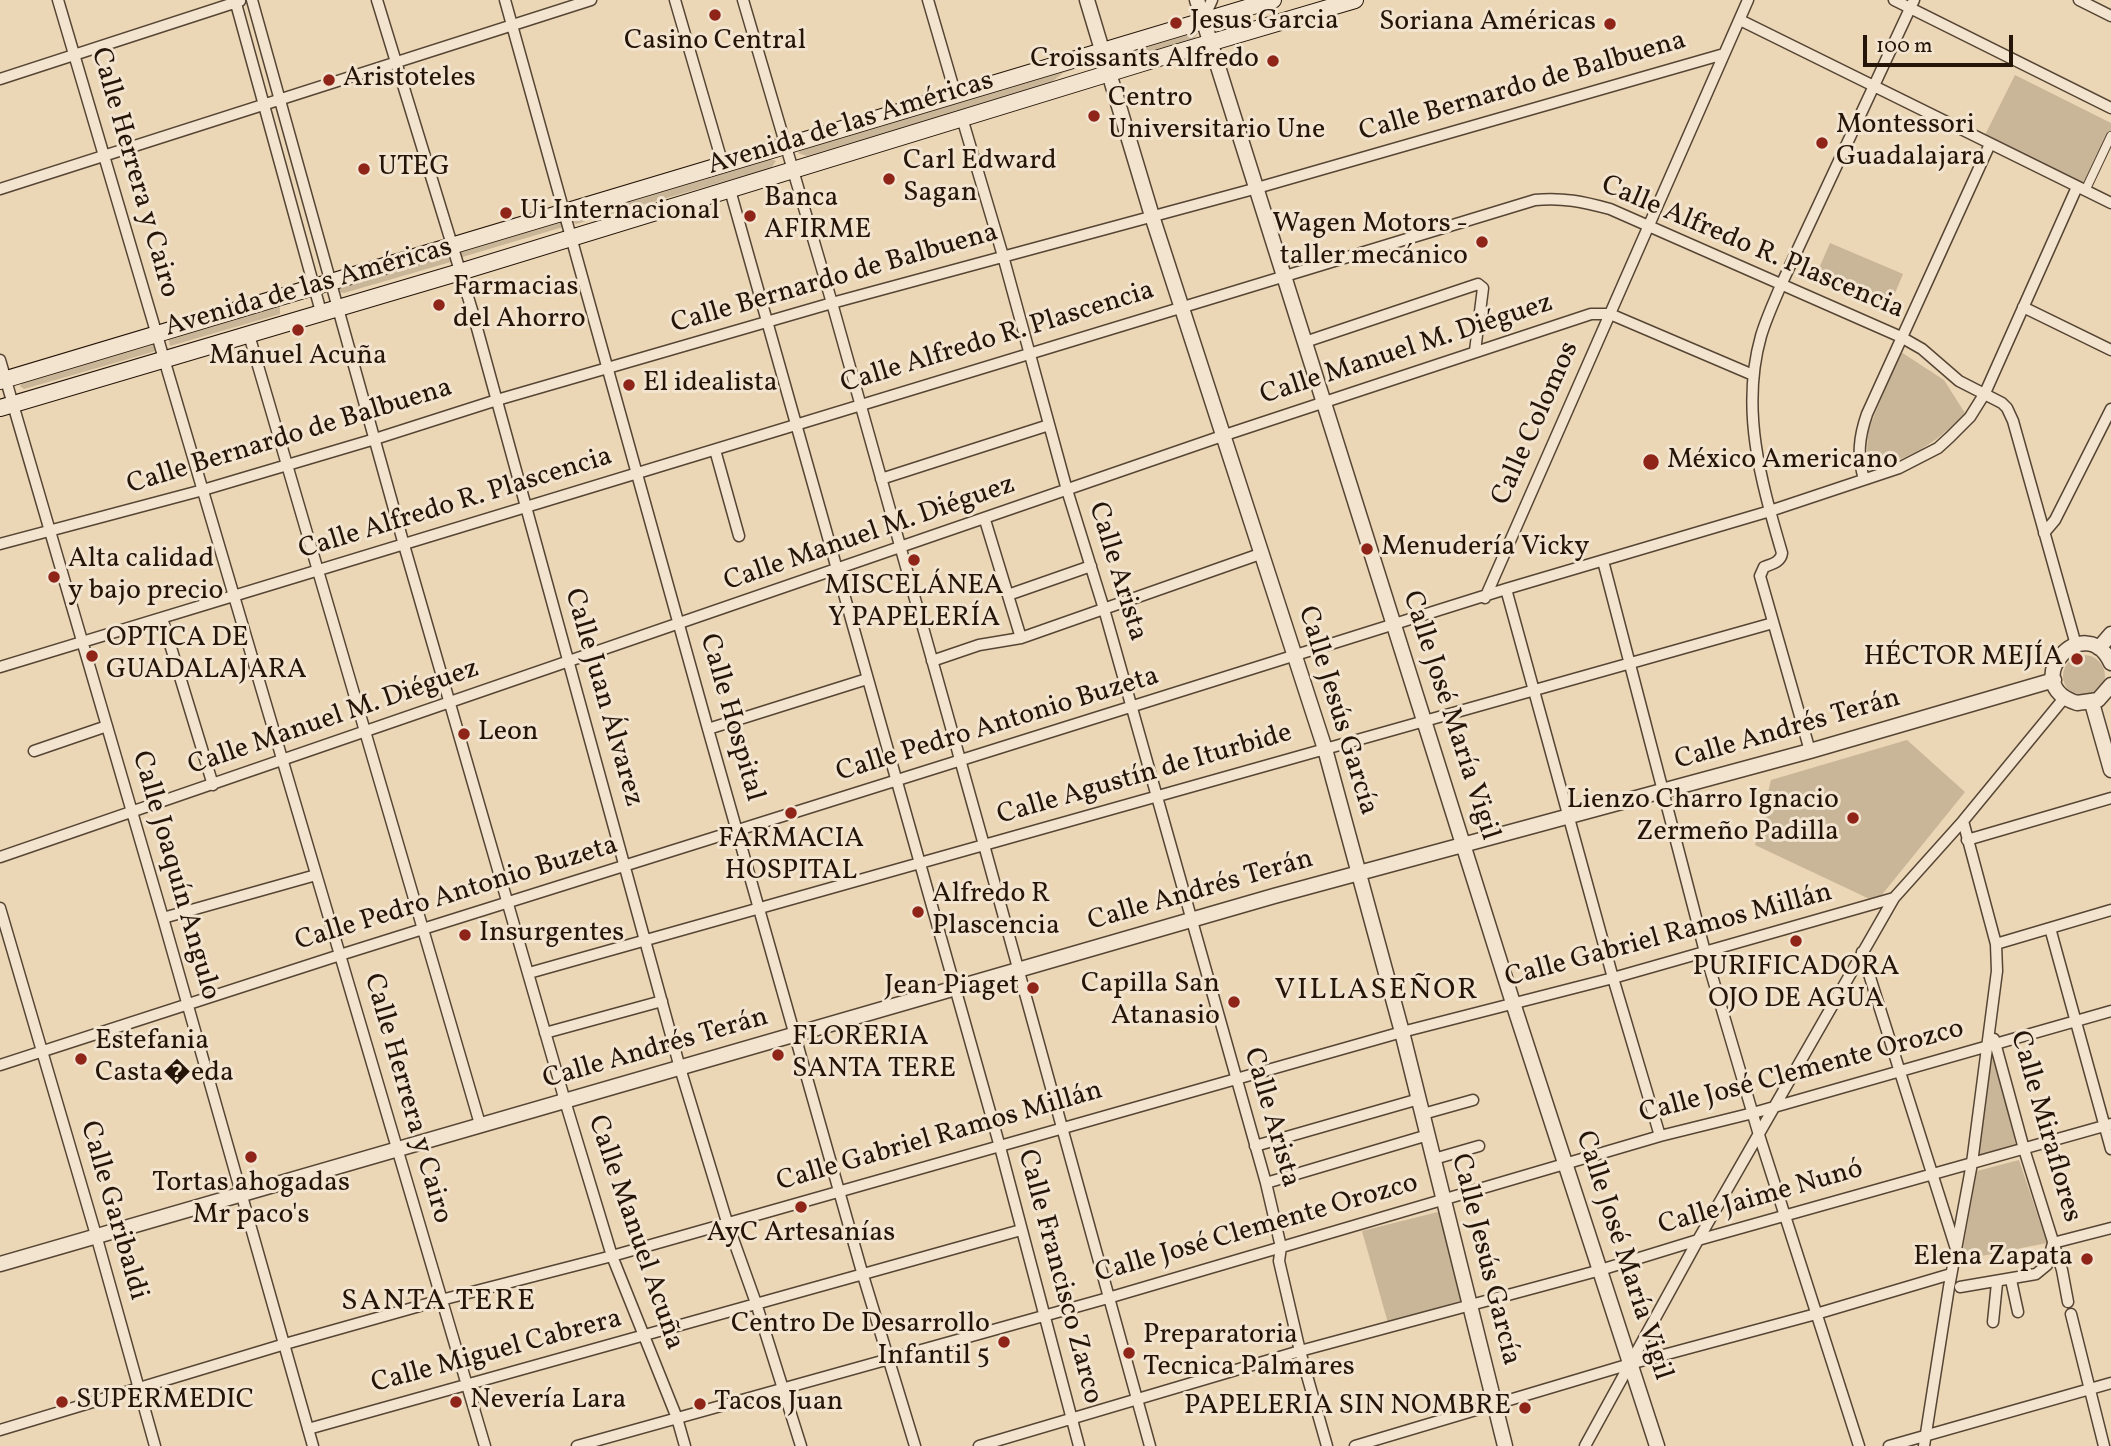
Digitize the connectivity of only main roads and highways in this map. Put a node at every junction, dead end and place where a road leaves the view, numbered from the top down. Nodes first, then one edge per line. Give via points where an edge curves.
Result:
1 (1273, 0) edge
2 (1355, 0) edge
3 (3, 380) edge
4 (7, 406) edge

1 - 3 main road, Avenida de las Américas
2 - 4 main road, Avenida de las Américas

